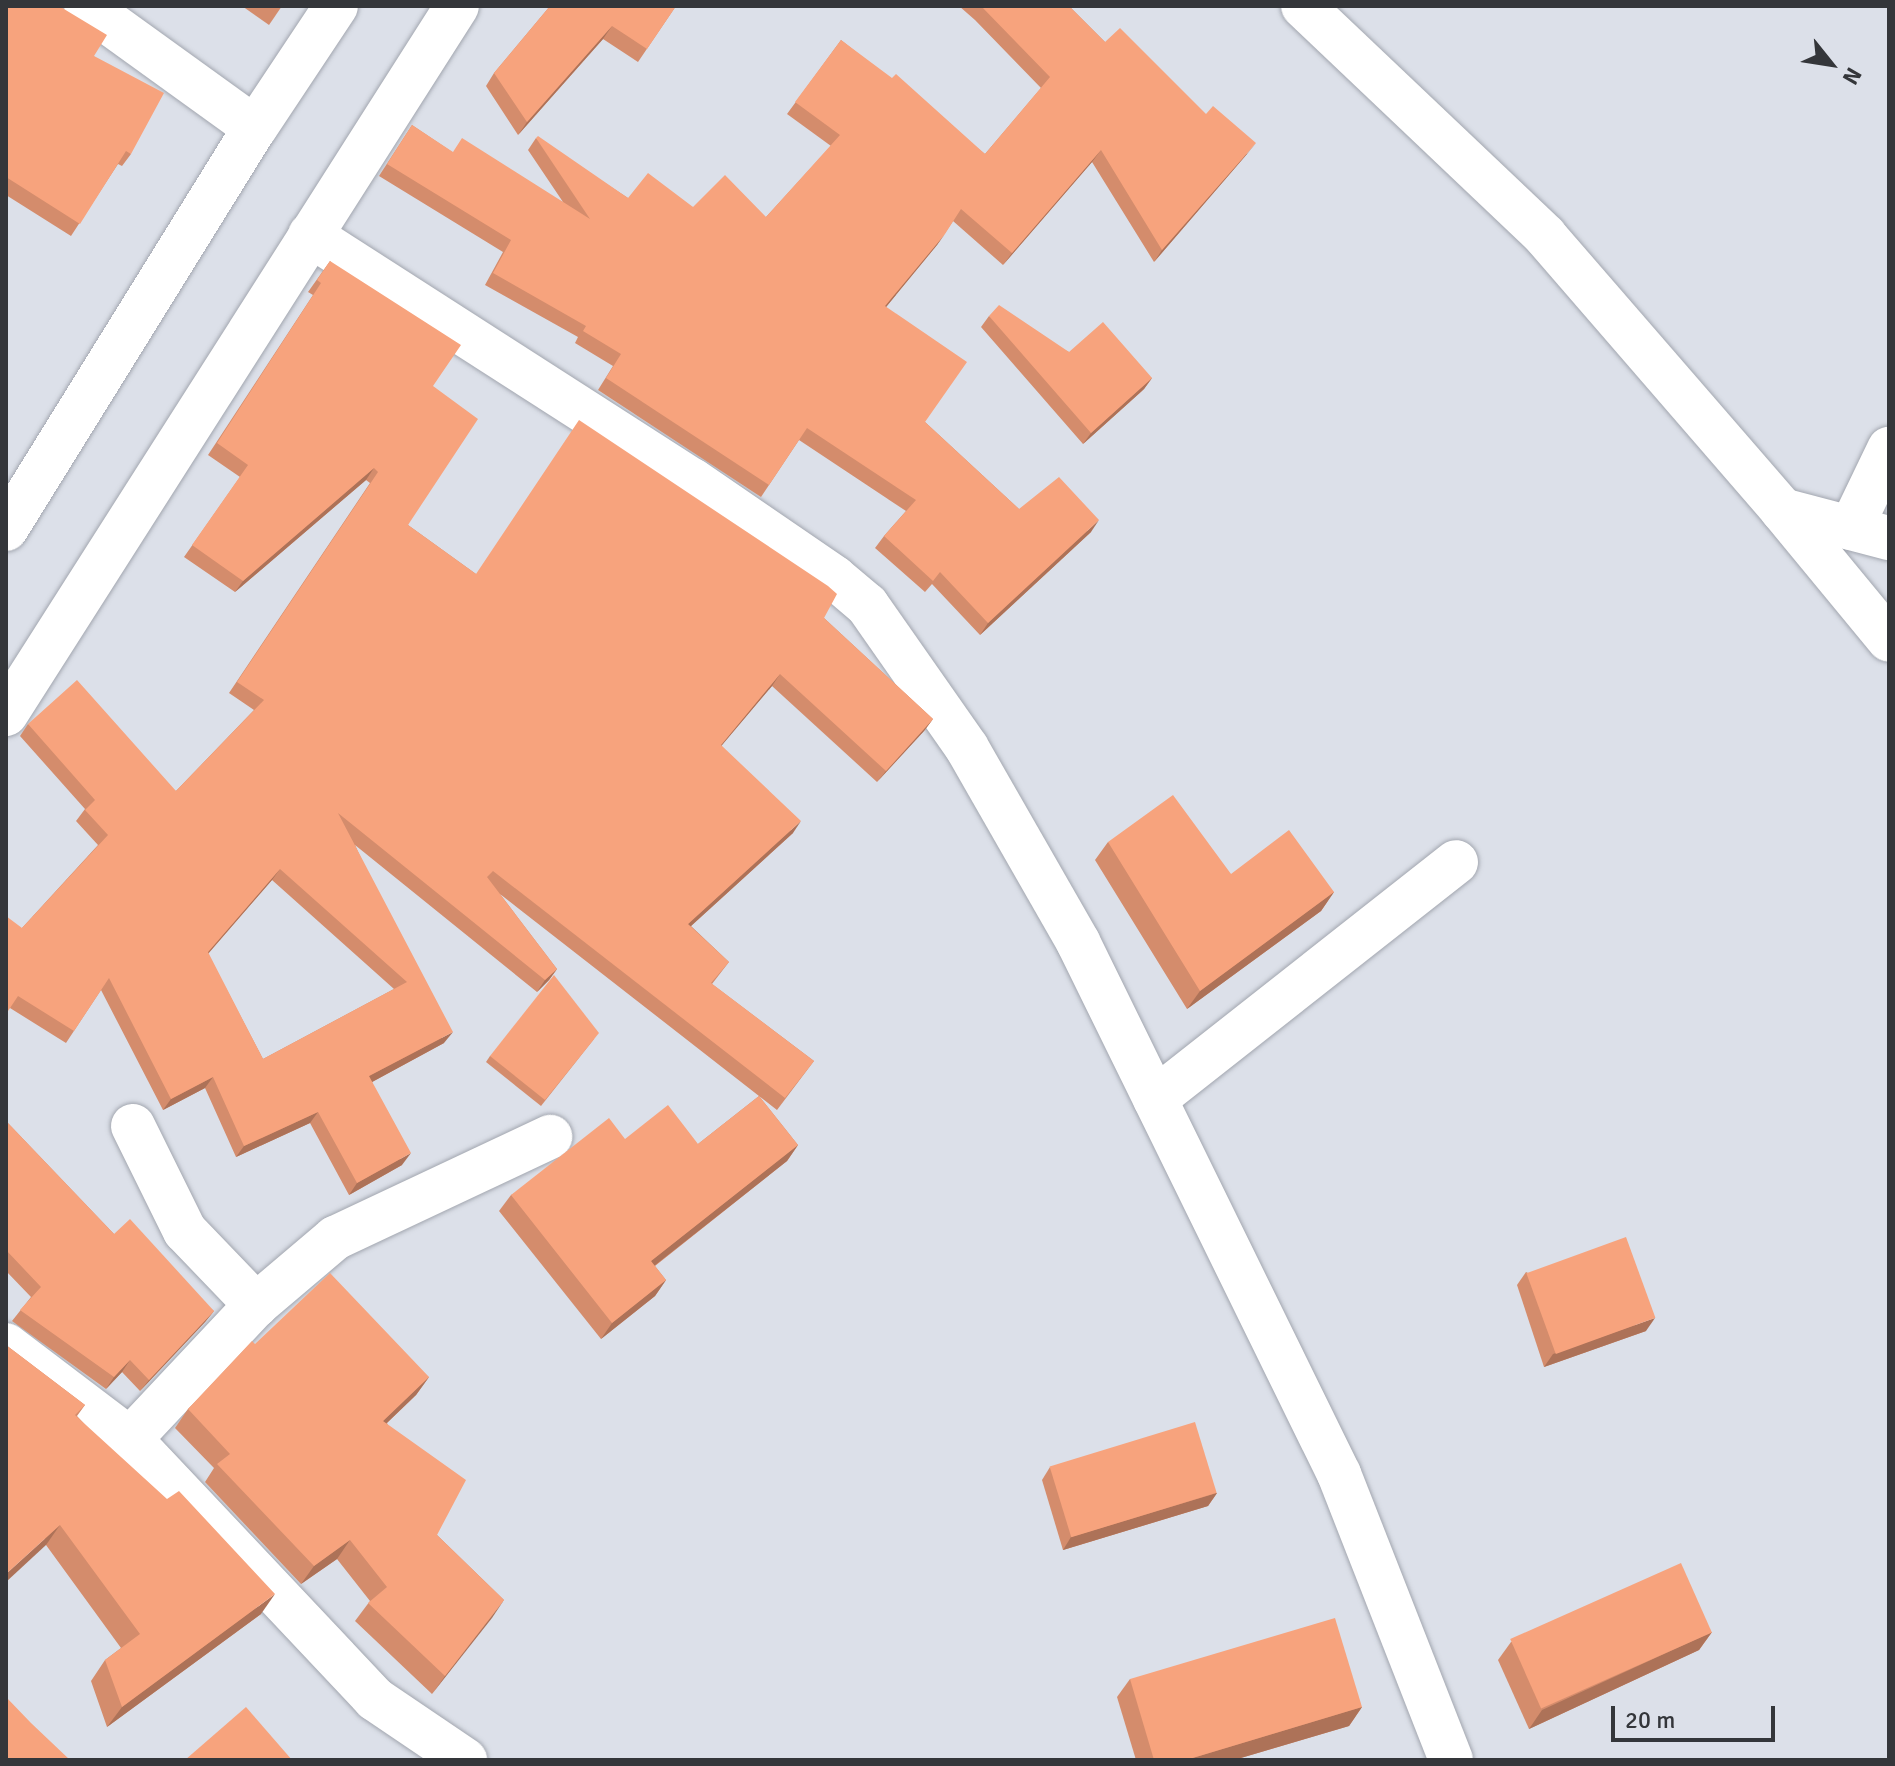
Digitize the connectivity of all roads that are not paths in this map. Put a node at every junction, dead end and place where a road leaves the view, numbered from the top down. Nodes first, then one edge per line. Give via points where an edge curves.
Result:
1 (86, 6) edge
2 (336, 6) edge
3 (457, 6) edge
4 (1303, 6) edge
5 (255, 128) junction
6 (310, 235) junction
7 (1889, 449) edge
8 (1782, 510) junction
9 (6, 529) edge
10 (1870, 533) edge
11 (1889, 640) edge
12 (6, 714) edge
13 (1456, 862) dead end
14 (1155, 1099) junction
15 (133, 1126) dead end
16 (550, 1137) dead end
17 (256, 1305) junction
18 (6, 1345) edge
19 (130, 1439) junction
20 (465, 1760) edge
21 (1451, 1760) edge

1 - 5 street
2 - 5 street
3 - 6 street
4 - 8 street via 1545,236
5 - 9 street
6 - 12 street
6 - 14 street via 692,480 867,605 967,748 1078,942
7 - 10 street
8 - 10 street
8 - 11 street
13 - 14 street
14 - 21 street via 1339,1474
15 - 17 street via 185,1231
16 - 17 street via 335,1238
17 - 19 street
18 - 19 street
19 - 20 street via 375,1699

